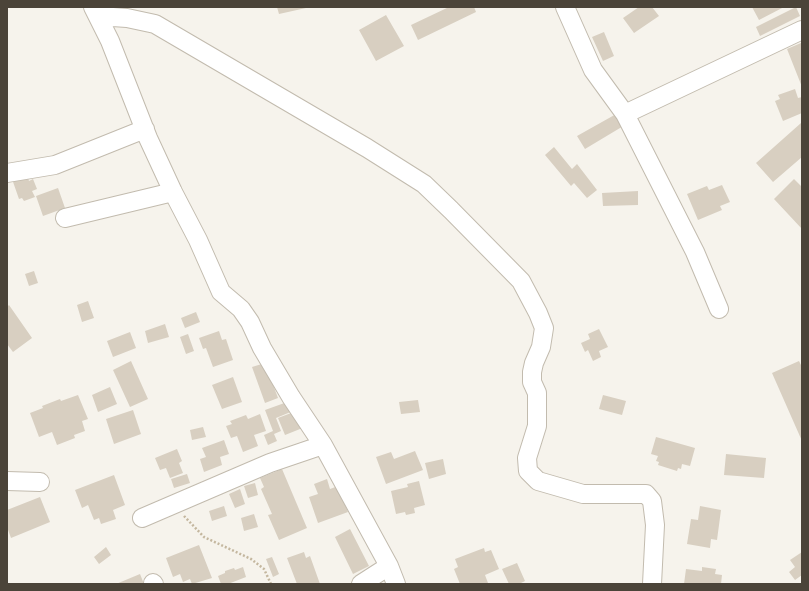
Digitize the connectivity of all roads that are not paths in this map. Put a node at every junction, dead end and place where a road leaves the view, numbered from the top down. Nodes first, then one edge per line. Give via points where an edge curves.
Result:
1 (565, 7) edge
2 (95, 12) edge
3 (802, 30) edge
4 (625, 114) junction
5 (145, 128) junction
6 (7, 173) edge
7 (173, 192) junction
8 (65, 218) dead end
9 (719, 309) dead end
10 (323, 445) junction
11 (7, 481) edge
12 (40, 482) dead end
13 (142, 518) dead end
14 (389, 566) junction
15 (361, 584) edge
16 (396, 584) edge
17 (652, 584) edge

1 - 4 street via 593,70
2 - 5 street via 110,41
2 - 17 street via 155,24 223,62 424,184 521,281 544,328 541,347 532,372 532,382 537,393 537,426 527,458 528,471 538,481 583,494 646,494 652,501 655,525
3 - 4 street
4 - 9 street via 695,252
5 - 6 street via 55,165
5 - 7 street
7 - 8 street
7 - 10 street via 221,292 241,309 250,322 291,397
10 - 13 street via 270,464
10 - 14 street
11 - 12 street
14 - 15 street
14 - 16 street

